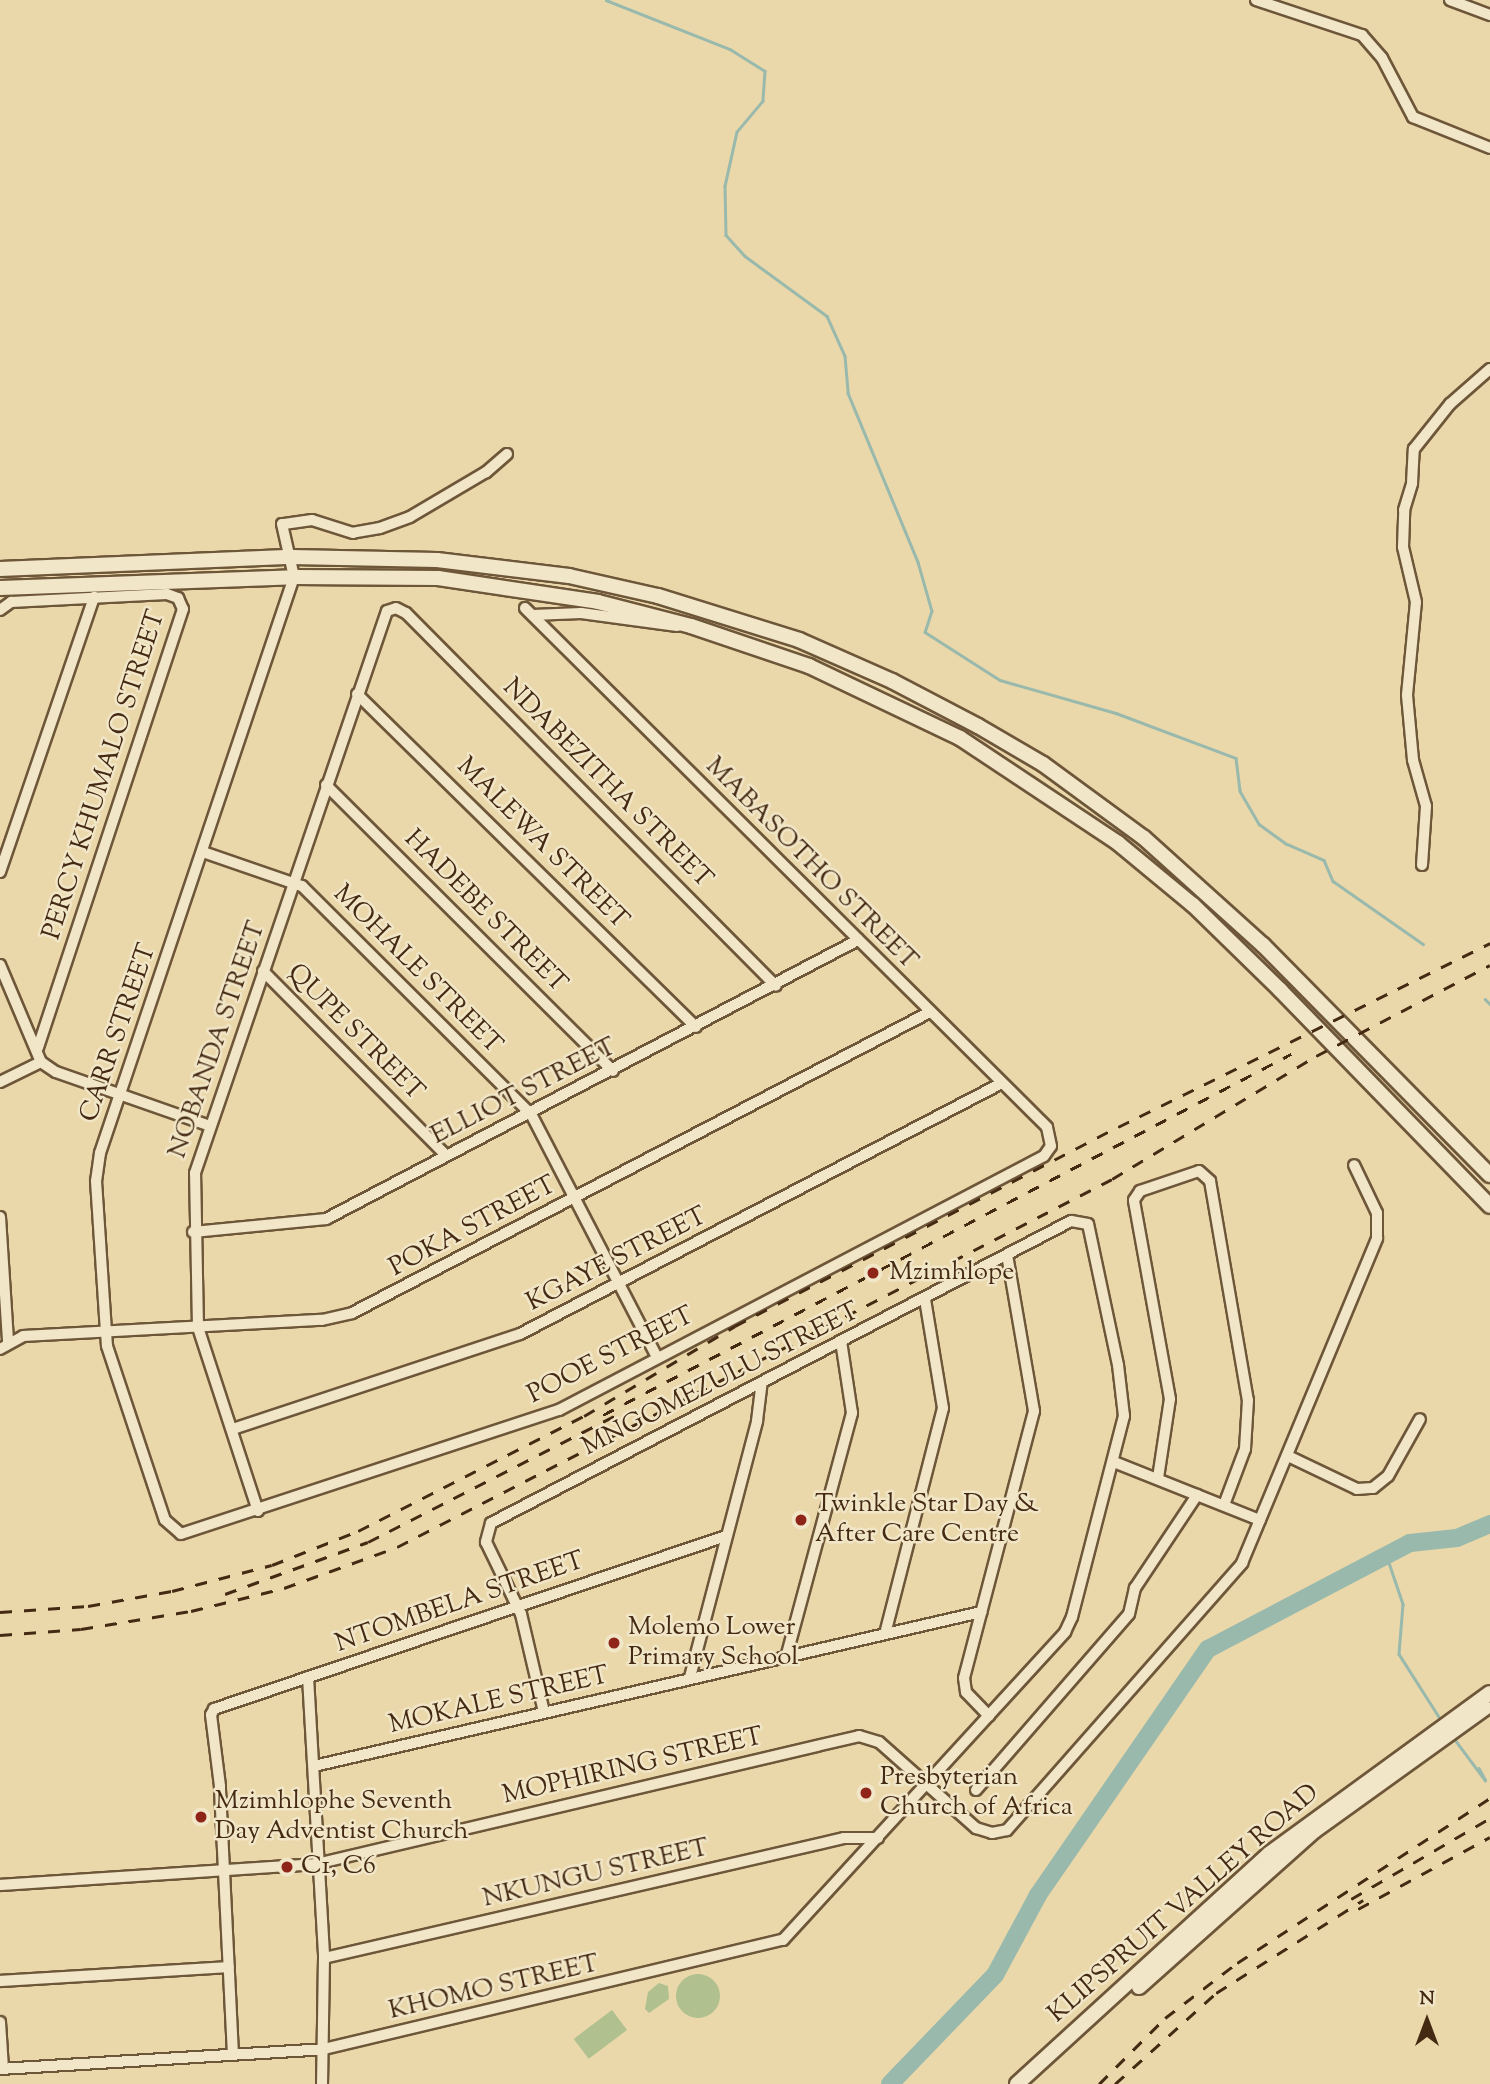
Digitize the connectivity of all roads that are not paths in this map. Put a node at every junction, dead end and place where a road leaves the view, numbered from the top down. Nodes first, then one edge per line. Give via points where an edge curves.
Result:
1 (1256, 0) edge
2 (1450, 0) edge
3 (1490, 15) edge
4 (1490, 148) edge
5 (1490, 369) edge
6 (507, 454) dead end
7 (292, 557) junction
8 (0, 569) edge
9 (294, 577) junction
10 (2, 588) edge
11 (94, 597) junction
12 (0, 610) edge
13 (406, 613) joint
14 (691, 626) junction
15 (357, 694) junction
16 (326, 785) junction
17 (203, 852) junction
18 (1422, 865) dead end
19 (0, 872) edge
20 (293, 882) junction
21 (858, 940) junction
22 (0, 965) edge
23 (263, 971) junction
24 (776, 986) junction
25 (930, 1012) junction
26 (696, 1027) junction
27 (38, 1048) junction
28 (41, 1062) junction
29 (612, 1071) junction
30 (0, 1082) edge
31 (1002, 1083) junction
32 (120, 1095) junction
33 (531, 1114) junction
34 (211, 1126) junction
35 (1047, 1154) joint
36 (446, 1155) junction
37 (1354, 1165) dead end
38 (1490, 1175) edge
39 (576, 1196) junction
40 (1490, 1206) edge
41 (0, 1217) edge
42 (1088, 1224) joint
43 (193, 1232) junction
44 (1007, 1255) junction
45 (618, 1283) junction
46 (925, 1299) junction
47 (198, 1327) junction
48 (104, 1332) junction
49 (841, 1341) junction
50 (4, 1345) edge
51 (657, 1357) junction
52 (762, 1382) junction
53 (1420, 1419) dead end
54 (233, 1429) junction
55 (1288, 1456) junction
56 (1114, 1462) junction
57 (1158, 1478) junction
58 (1197, 1495) junction
59 (1224, 1505) junction
60 (258, 1511) junction
61 (1261, 1520) junction
62 (172, 1529) joint
63 (726, 1536) junction
64 (516, 1605) junction
65 (981, 1612) junction
66 (886, 1630) junction
67 (787, 1654) junction
68 (308, 1677) junction
69 (690, 1677) junction
70 (1490, 1693) edge
71 (1490, 1705) edge
72 (1474, 1709) junction
73 (544, 1712) junction
74 (989, 1716) junction
75 (1424, 1745) junction
76 (314, 1766) junction
77 (926, 1785) junction
78 (976, 1790) dead end
79 (878, 1838) junction
80 (316, 1864) junction
81 (224, 1871) junction
82 (0, 1885) edge
83 (324, 1958) junction
84 (229, 1967) junction
85 (0, 1981) edge
86 (0, 2022) edge
87 (324, 2049) junction
88 (233, 2055) junction
89 (1, 2069) edge
90 (322, 2084) edge
91 (1017, 2084) edge
92 (1032, 2084) edge

1 - 4 street via 1362,34 1382,58 1413,117
2 - 3 street
5 - 18 street via 1450,404 1414,449 1412,483 1404,510 1403,547 1416,602 1407,695 1413,760 1426,806
6 - 7 street, CARR STREET via 486,472 410,517 380,528 353,533 312,520 282,524
7 - 8 main road
7 - 9 street, CARR STREET
7 - 38 main road via 437,560 569,576 716,613 799,640 905,687 1043,764 1166,856 1263,945
9 - 10 main road
9 - 14 main road via 470,581 598,602
9 - 17 street, CARR STREET
11 - 12 street via 11,602
11 - 19 street
11 - 27 street, PERCY KHUMALO STREET via 167,594 178,598 183,609
13 - 15 street, NOBANDA STREET via 396,608 385,613
13 - 24 street, NDABEZITHA STREET
14 - 21 street, MABASOTHO STREET via 665,627 562,611 529,612
14 - 40 main road via 809,666 900,708 1005,766 1118,843 1193,905 1270,980
15 - 16 street, NOBANDA STREET
15 - 26 street, MALEWA STREET
16 - 20 street, NOBANDA STREET
16 - 29 street, HADEBE STREET
17 - 20 street, MOHALE STREET
17 - 32 street, CARR STREET
20 - 23 street, NOBANDA STREET
20 - 33 street, MOHALE STREET via 312,894
21 - 24 street, ELLIOT STREET
21 - 25 street, MABASOTHO STREET
22 - 27 street
23 - 34 street, NOBANDA STREET
23 - 36 street, QUPE STREET
24 - 26 street, ELLIOT STREET
25 - 31 street, MABASOTHO STREET
25 - 39 street, POKA STREET
26 - 29 street, ELLIOT STREET
27 - 28 street
28 - 30 street
28 - 32 street
29 - 33 street, ELLIOT STREET
31 - 35 street, MABASOTHO STREET via 1052,1132
31 - 45 street, KGAYE STREET
32 - 34 street
32 - 48 street, CARR STREET via 96,1181
33 - 36 street, ELLIOT STREET
33 - 39 street, MOHALE STREET
34 - 43 street, NOBANDA STREET via 195,1173
35 - 51 street, POOE STREET
36 - 43 street, ELLIOT STREET via 326,1219
37 - 55 street, MOPHIRING STREET via 1374,1205 1378,1233
39 - 45 street, MOHALE STREET
39 - 47 street, POKA STREET via 352,1312 322,1320
41 - 50 street
42 - 44 street, MNGOMEZULU STREET via 1071,1221
42 - 56 street, KHOMO STREET via 1124,1408
43 - 47 street, NOBANDA STREET
44 - 46 street, MNGOMEZULU STREET
44 - 65 street via 1034,1411
45 - 51 street, MOHALE STREET
45 - 54 street, KGAYE STREET via 514,1336
46 - 49 street, MNGOMEZULU STREET
46 - 66 street via 943,1408
47 - 48 street, POKA STREET
47 - 54 street, NOBANDA STREET
48 - 50 street, POKA STREET via 23,1336
48 - 62 street, CARR STREET via 164,1520
49 - 52 street, MNGOMEZULU STREET
49 - 67 street via 852,1413
51 - 60 street, POOE STREET via 552,1413
52 - 63 street via 757,1421
52 - 64 street, MNGOMEZULU STREET via 491,1523 486,1542
53 - 55 street via 1388,1476 1369,1489 1357,1489
54 - 60 street, NOBANDA STREET
55 - 61 street, MOPHIRING STREET
56 - 57 street
56 - 74 street, KHOMO STREET via 1069,1626
57 - 58 street
57 - 59 street via 1170,1399 1134,1200 1140,1191 1199,1171 1210,1181 1248,1400 1245,1449
58 - 59 street
58 - 78 street via 1135,1588 1129,1614
59 - 61 street
60 - 62 street, POOE STREET via 195,1533
61 - 77 street, MOPHIRING STREET via 1235,1574 1007,1830 980,1830
63 - 64 street, NTOMBELA STREET
63 - 69 street
64 - 68 street, NTOMBELA STREET
64 - 73 street, MNGOMEZULU STREET
65 - 66 street, MOKALE STREET
65 - 74 street via 964,1685
66 - 67 street, MOKALE STREET
67 - 69 street, MOKALE STREET
68 - 76 street
68 - 81 street, NTOMBELA STREET via 217,1707 211,1715
69 - 73 street, MOKALE STREET
70 - 72 main road, KLIPSPRUIT VALLEY ROAD
71 - 72 main road, KLIPSPRUIT VALLEY ROAD
72 - 75 main road, KLIPSPRUIT VALLEY ROAD
73 - 76 street, MOKALE STREET
74 - 77 street, KHOMO STREET
75 - 91 main road, KLIPSPRUIT VALLEY ROAD via 1269,1854
75 - 92 main road, KLIPSPRUIT VALLEY ROAD via 1263,1874
76 - 80 street
77 - 79 street, KHOMO STREET
77 - 80 street, MOPHIRING STREET via 879,1742 859,1736
79 - 83 street, NKUNGU STREET via 857,1836 819,1844
79 - 87 street, KHOMO STREET via 797,1928 771,1945
80 - 81 street, MOPHIRING STREET
80 - 83 street
81 - 82 street, MOPHIRING STREET
81 - 84 street
83 - 87 street
84 - 85 street
84 - 88 street
86 - 89 street
87 - 88 street, KHOMO STREET
87 - 90 street
88 - 89 street, KHOMO STREET

